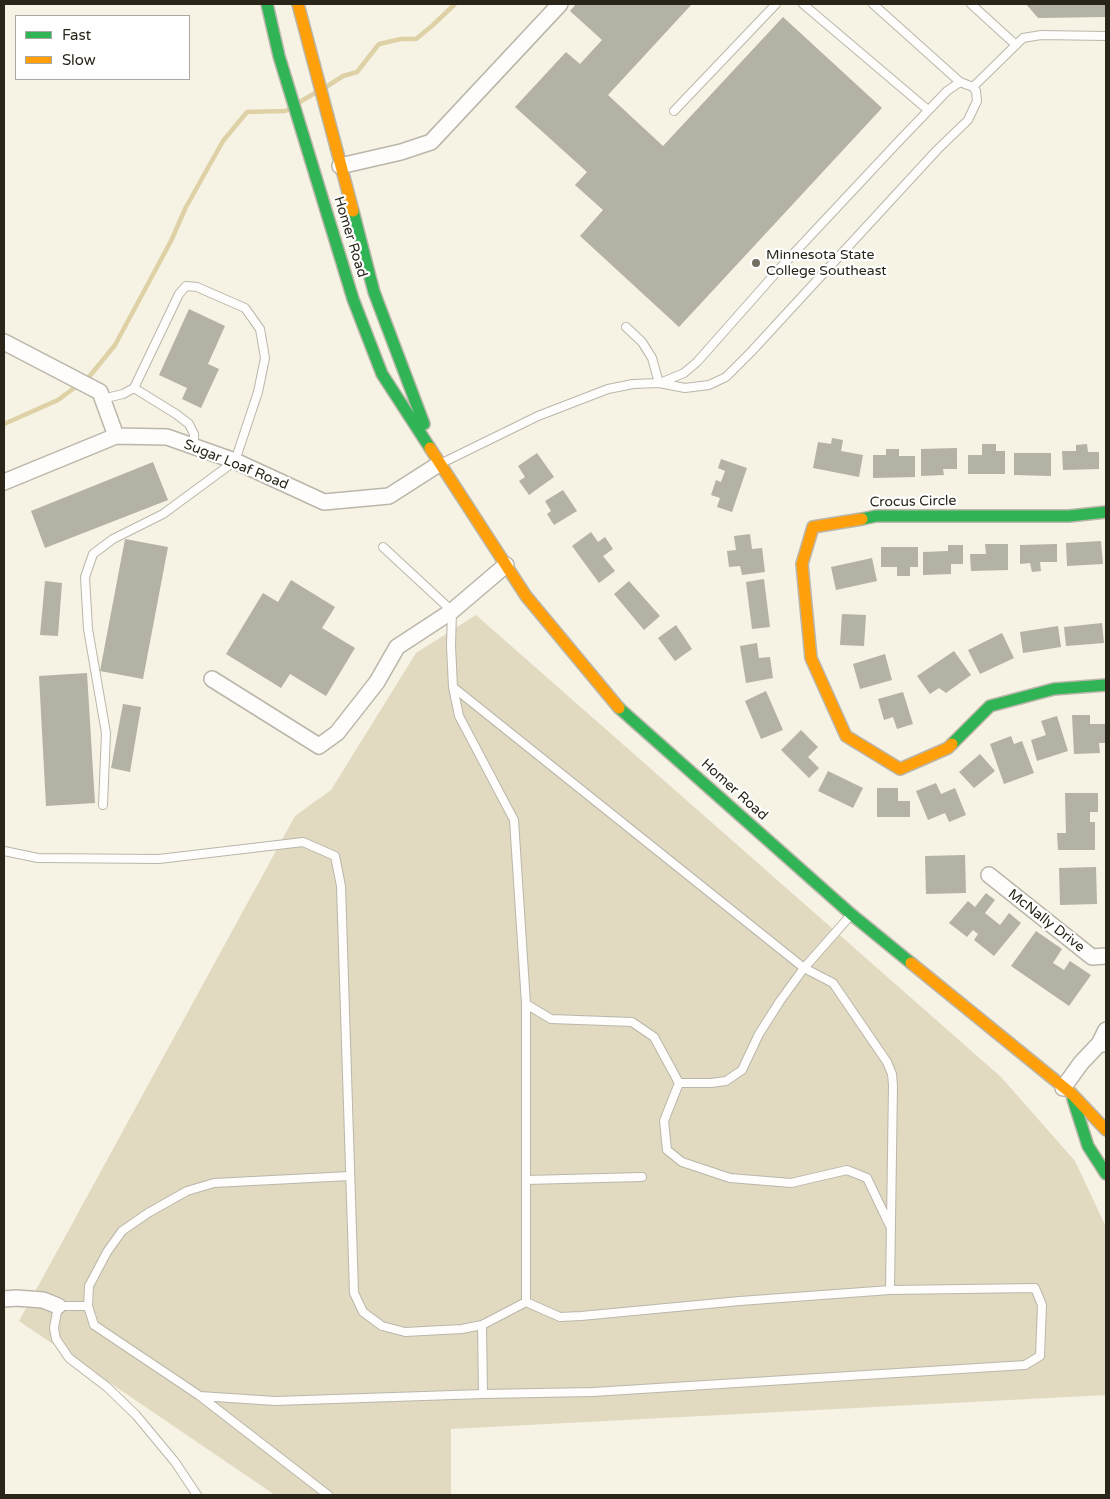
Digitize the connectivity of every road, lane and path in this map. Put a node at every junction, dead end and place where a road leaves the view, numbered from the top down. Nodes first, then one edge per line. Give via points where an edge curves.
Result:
1 (267, 4) edge
2 (298, 4) edge
3 (560, 4) edge
4 (776, 4) edge
5 (803, 4) edge
6 (873, 4) edge
7 (971, 4) edge
8 (1106, 36) edge
9 (1016, 45) junction
10 (960, 82) junction
11 (973, 87) junction
12 (928, 110) junction
13 (674, 111) dead end
14 (340, 166) junction
15 (626, 327) dead end
16 (4, 342) edge
17 (659, 383) junction
18 (134, 388) junction
19 (101, 395) junction
20 (116, 436) junction
21 (194, 447) junction
22 (235, 461) junction
23 (439, 464) junction
24 (4, 482) edge
25 (1106, 512) edge
26 (384, 547) dead end
27 (506, 565) junction
28 (452, 611) junction
29 (212, 679) dead end
30 (1106, 685) edge
31 (453, 687) junction
32 (103, 804) dead end
33 (4, 851) edge
34 (989, 875) dead end
35 (851, 914) junction
36 (1106, 956) edge
37 (804, 968) junction
38 (526, 1004) junction
39 (1106, 1030) edge
40 (1102, 1044) edge
41 (679, 1083) junction
42 (1068, 1091) junction
43 (1105, 1112) edge
44 (1106, 1130) edge
45 (1106, 1174) edge
46 (350, 1176) junction
47 (642, 1177) dead end
48 (526, 1180) junction
49 (891, 1228) junction
50 (890, 1290) junction
51 (4, 1299) edge
52 (526, 1302) junction
53 (58, 1306) junction
54 (88, 1306) junction
55 (482, 1326) junction
56 (483, 1394) junction
57 (200, 1396) junction
58 (197, 1495) edge
59 (328, 1495) edge

1 - 23 street, Homer Road via 279,56 353,299 382,374
2 - 14 street, Homer Road
3 - 14 street via 433,144
4 - 13 lane
5 - 12 lane
6 - 10 lane
7 - 9 lane
8 - 9 lane via 1041,35 1023,38
9 - 11 lane
10 - 11 lane
10 - 12 lane
11 - 17 lane via 978,100 968,120 726,377 709,385 685,388
12 - 17 lane via 697,362 684,373
14 - 23 street, Homer Road via 374,292
15 - 17 lane via 642,342 652,358
16 - 19 street
17 - 23 lane via 608,389 538,416
18 - 19 lane via 123,394
18 - 21 lane via 189,424 194,434
18 - 22 lane via 179,294 186,286 197,287 245,308 260,329 264,358 258,392
19 - 20 street
20 - 21 street, Sugar Loaf Road via 167,437
20 - 24 street
21 - 22 street, Sugar Loaf Road
22 - 23 street, Sugar Loaf Road via 324,502 388,496
22 - 32 lane via 163,514 113,539 93,554 85,577 88,629 106,733
23 - 27 street, Homer Road
25 - 30 street, Crocus Circle via 1069,516 876,516 822,525 813,527 802,564 811,658 846,736 900,769 948,748 990,706 1054,689
26 - 28 lane
27 - 28 street
27 - 35 street, Homer Road via 526,596 622,711
28 - 29 street via 397,647 377,682 337,733 319,746
28 - 31 lane
31 - 37 lane
31 - 38 lane via 459,716 514,820
33 - 46 lane via 38,858 159,859 303,842 335,856 341,886
34 - 36 street, McNally Drive via 1092,956
35 - 37 lane
35 - 42 street, Homer Road
37 - 41 lane via 759,1034 742,1070 726,1081
37 - 49 lane via 833,983 892,1074
38 - 41 lane via 551,1019 632,1022 654,1037
38 - 48 lane
39 - 40 street
40 - 42 street via 1081,1063
41 - 49 lane via 664,1121 667,1150 682,1162 730,1178 791,1183 847,1170 867,1178
42 - 43 street, Homer Road
42 - 44 street, Homer Road
42 - 45 street via 1088,1146
46 - 54 lane via 214,1183 187,1192 122,1231 89,1286
46 - 55 lane via 354,1293 363,1312 382,1326 405,1332
47 - 48 lane
48 - 52 lane
49 - 50 lane
50 - 52 lane via 560,1317
50 - 56 lane via 1035,1288 1042,1305 1040,1356 1025,1365 593,1392
51 - 53 street via 43,1300
52 - 55 lane
53 - 54 lane
53 - 58 lane via 54,1328 56,1339 69,1358 107,1387 136,1415 175,1462
54 - 57 lane via 94,1325
55 - 56 lane
56 - 57 lane via 275,1401
57 - 59 lane

